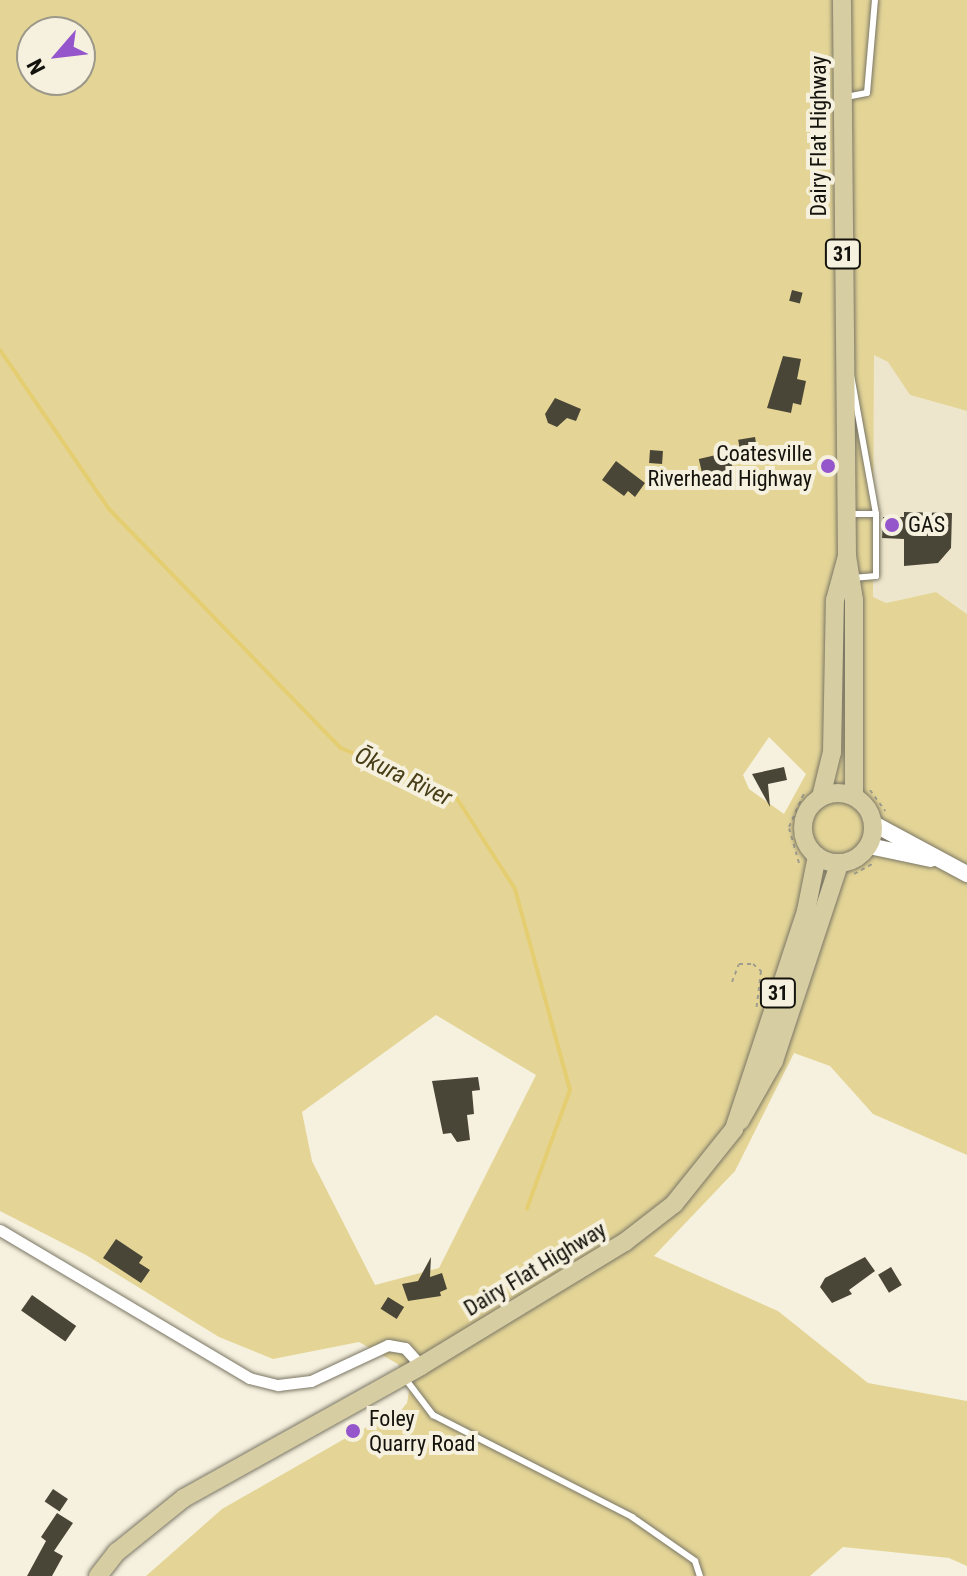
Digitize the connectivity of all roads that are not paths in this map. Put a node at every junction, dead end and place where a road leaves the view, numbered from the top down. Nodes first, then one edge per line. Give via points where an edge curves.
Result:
1 (842, 0) edge
2 (875, 0) edge
3 (842, 97) junction
4 (844, 366) junction
5 (847, 514) junction
6 (876, 514) junction
7 (847, 556) junction
8 (852, 578) junction
9 (815, 790) junction
10 (854, 796) junction
11 (874, 824) junction
12 (869, 846) junction
13 (817, 856) junction
14 (933, 860) junction
15 (839, 864) junction
16 (967, 874) edge
17 (734, 1129) junction
18 (0, 1230) edge
19 (421, 1366) junction
20 (403, 1376) junction
21 (98, 1576) edge
22 (700, 1576) edge

1 - 3 main road, Dairy Flat Highway / 31
2 - 3 lane via 867,93
3 - 4 main road, Dairy Flat Highway / 31
4 - 5 main road, Dairy Flat Highway / 31
4 - 6 lane via 855,386
5 - 6 lane
5 - 7 main road, Dairy Flat Highway / 31
6 - 8 lane via 876,576
7 - 8 main road
7 - 9 main road, Dairy Flat Highway / 31 via 835,600 832,752
8 - 10 main road
9 - 10 main road
9 - 13 main road via 803,826
10 - 11 main road
11 - 12 main road
11 - 14 main road
12 - 14 main road
12 - 15 main road
13 - 15 main road
13 - 17 main road, Dairy Flat Highway / 31 via 806,911
14 - 16 main road
15 - 17 main road via 774,1061
17 - 19 main road, Dairy Flat Highway / 31 via 715,1157 649,1225
18 - 19 street via 249,1378 278,1385 311,1381 388,1345 405,1348
19 - 20 main road, Dairy Flat Highway / 31
20 - 21 main road, Dairy Flat Highway / 31 via 184,1498 117,1552
20 - 22 lane via 433,1415 632,1517 695,1561

